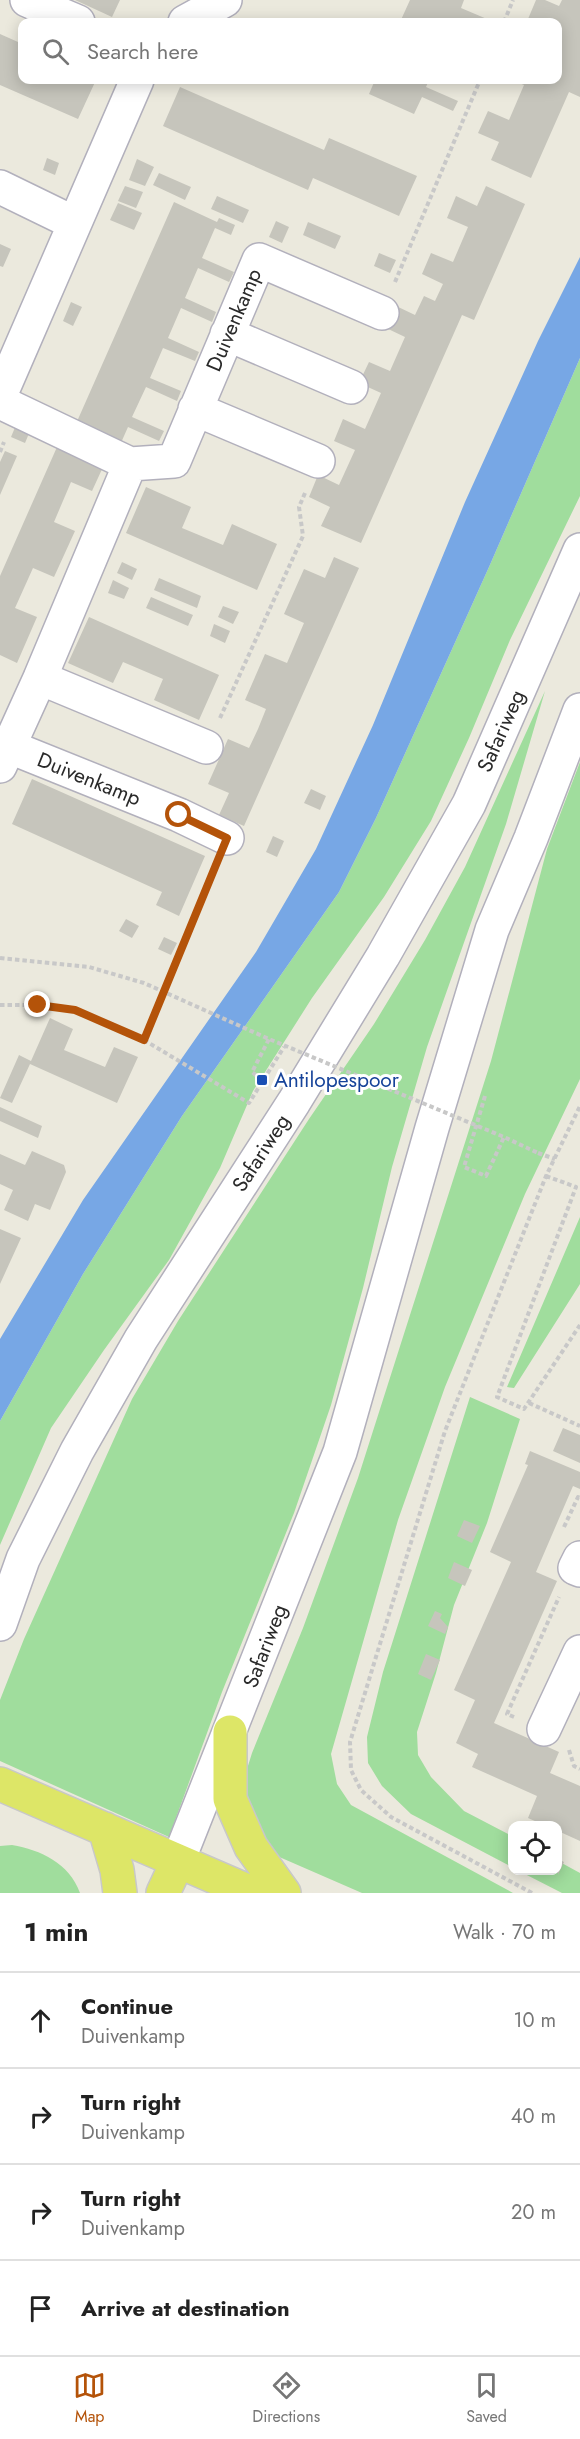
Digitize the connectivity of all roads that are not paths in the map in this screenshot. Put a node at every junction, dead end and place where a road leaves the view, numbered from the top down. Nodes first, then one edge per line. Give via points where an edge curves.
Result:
1 (27, 0) edge
2 (225, 0) edge
3 (69, 18) edge
4 (192, 18) edge
5 (135, 84) edge
6 (0, 187) edge
7 (74, 223) junction
8 (382, 313) dead end
9 (227, 334) junction
10 (351, 387) dead end
11 (0, 396) edge
12 (0, 402) edge
13 (195, 409) junction
14 (318, 461) dead end
15 (130, 464) junction
16 (580, 550) edge
17 (40, 678) junction
18 (580, 710) edge
19 (206, 747) dead end
20 (5, 757) edge
21 (227, 838) road end
22 (580, 1558) edge
23 (580, 1570) edge
24 (0, 1624) edge
25 (580, 1652) edge
26 (544, 1729) dead end
27 (230, 1732) junction
28 (0, 1784) edge
29 (44, 1803) junction
30 (0, 1812) edge
31 (105, 1829) junction
32 (178, 1861) junction
33 (120, 1893) edge
34 (163, 1893) edge
35 (252, 1893) edge
36 (284, 1893) edge

1 - 3 street
2 - 4 street
5 - 7 street
6 - 7 street
7 - 11 street
8 - 9 street, Duivenkamp via 259,260
9 - 10 street
9 - 13 street, Duivenkamp
12 - 15 street, Duivenkamp
13 - 14 street
13 - 15 street, Duivenkamp via 174,461
15 - 17 street, Duivenkamp
16 - 24 street, Safariweg via 470,804 300,1092 129,1360 23,1558
17 - 19 street
17 - 20 street, Duivenkamp
18 - 27 street, Safariweg via 492,930 340,1452
20 - 21 street, Duivenkamp via 179,815
22 - 23 street via 575,1568
25 - 26 street
27 - 32 street, Safariweg
27 - 36 main road via 230,1799 251,1847
28 - 29 main road
29 - 30 main road
29 - 31 main road
31 - 32 main road
31 - 33 main road
32 - 34 main road
32 - 35 main road

